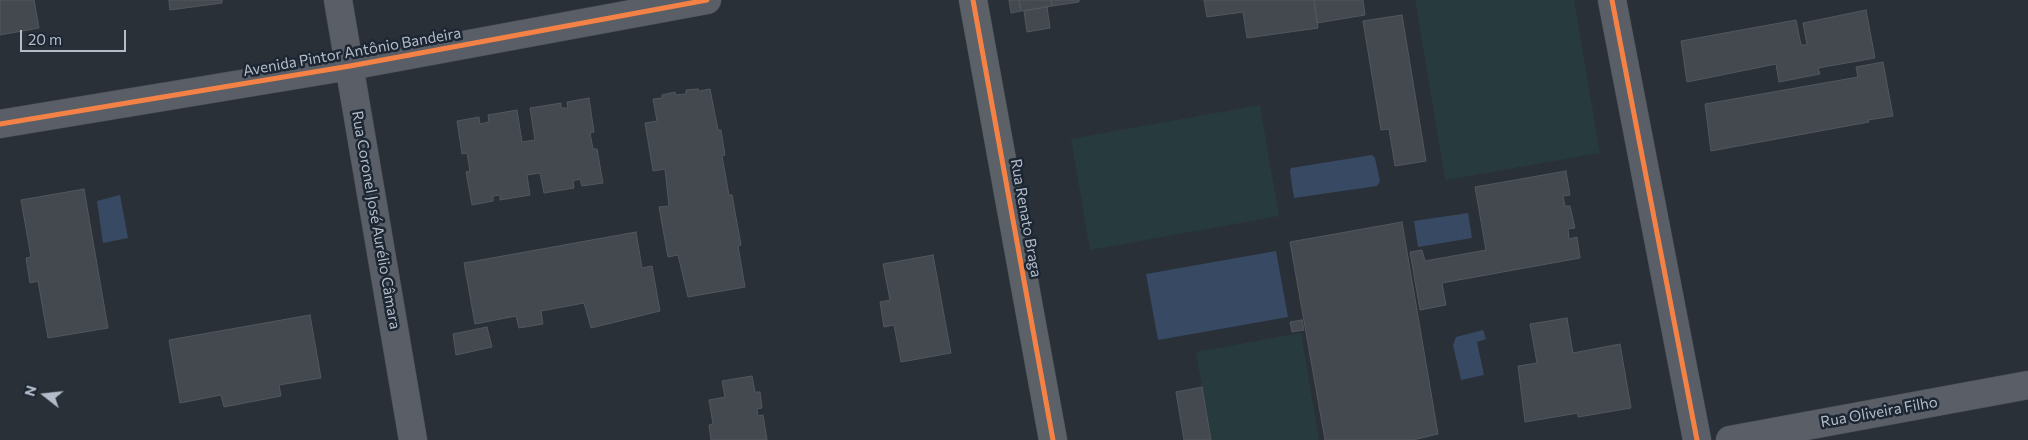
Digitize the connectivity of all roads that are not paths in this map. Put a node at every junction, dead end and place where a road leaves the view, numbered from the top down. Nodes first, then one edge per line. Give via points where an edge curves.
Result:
1 (338, 0) edge
2 (707, 0) edge
3 (973, 0) edge
4 (1612, 0) edge
5 (350, 66) junction
6 (0, 124) edge
7 (2028, 385) edge
8 (414, 440) edge
9 (1053, 440) edge
10 (1697, 440) edge
11 (1730, 440) edge

1 - 5 street, Rua Coronel José Aurélio Câmara
2 - 5 street, Avenida Pintor Antônio Bandeira
3 - 9 main road, Rua Renato Braga
4 - 10 street
5 - 6 street, Avenida Pintor Antônio Bandeira
5 - 8 street, Rua Coronel José Aurélio Câmara
7 - 11 street, Rua Oliveira Filho

